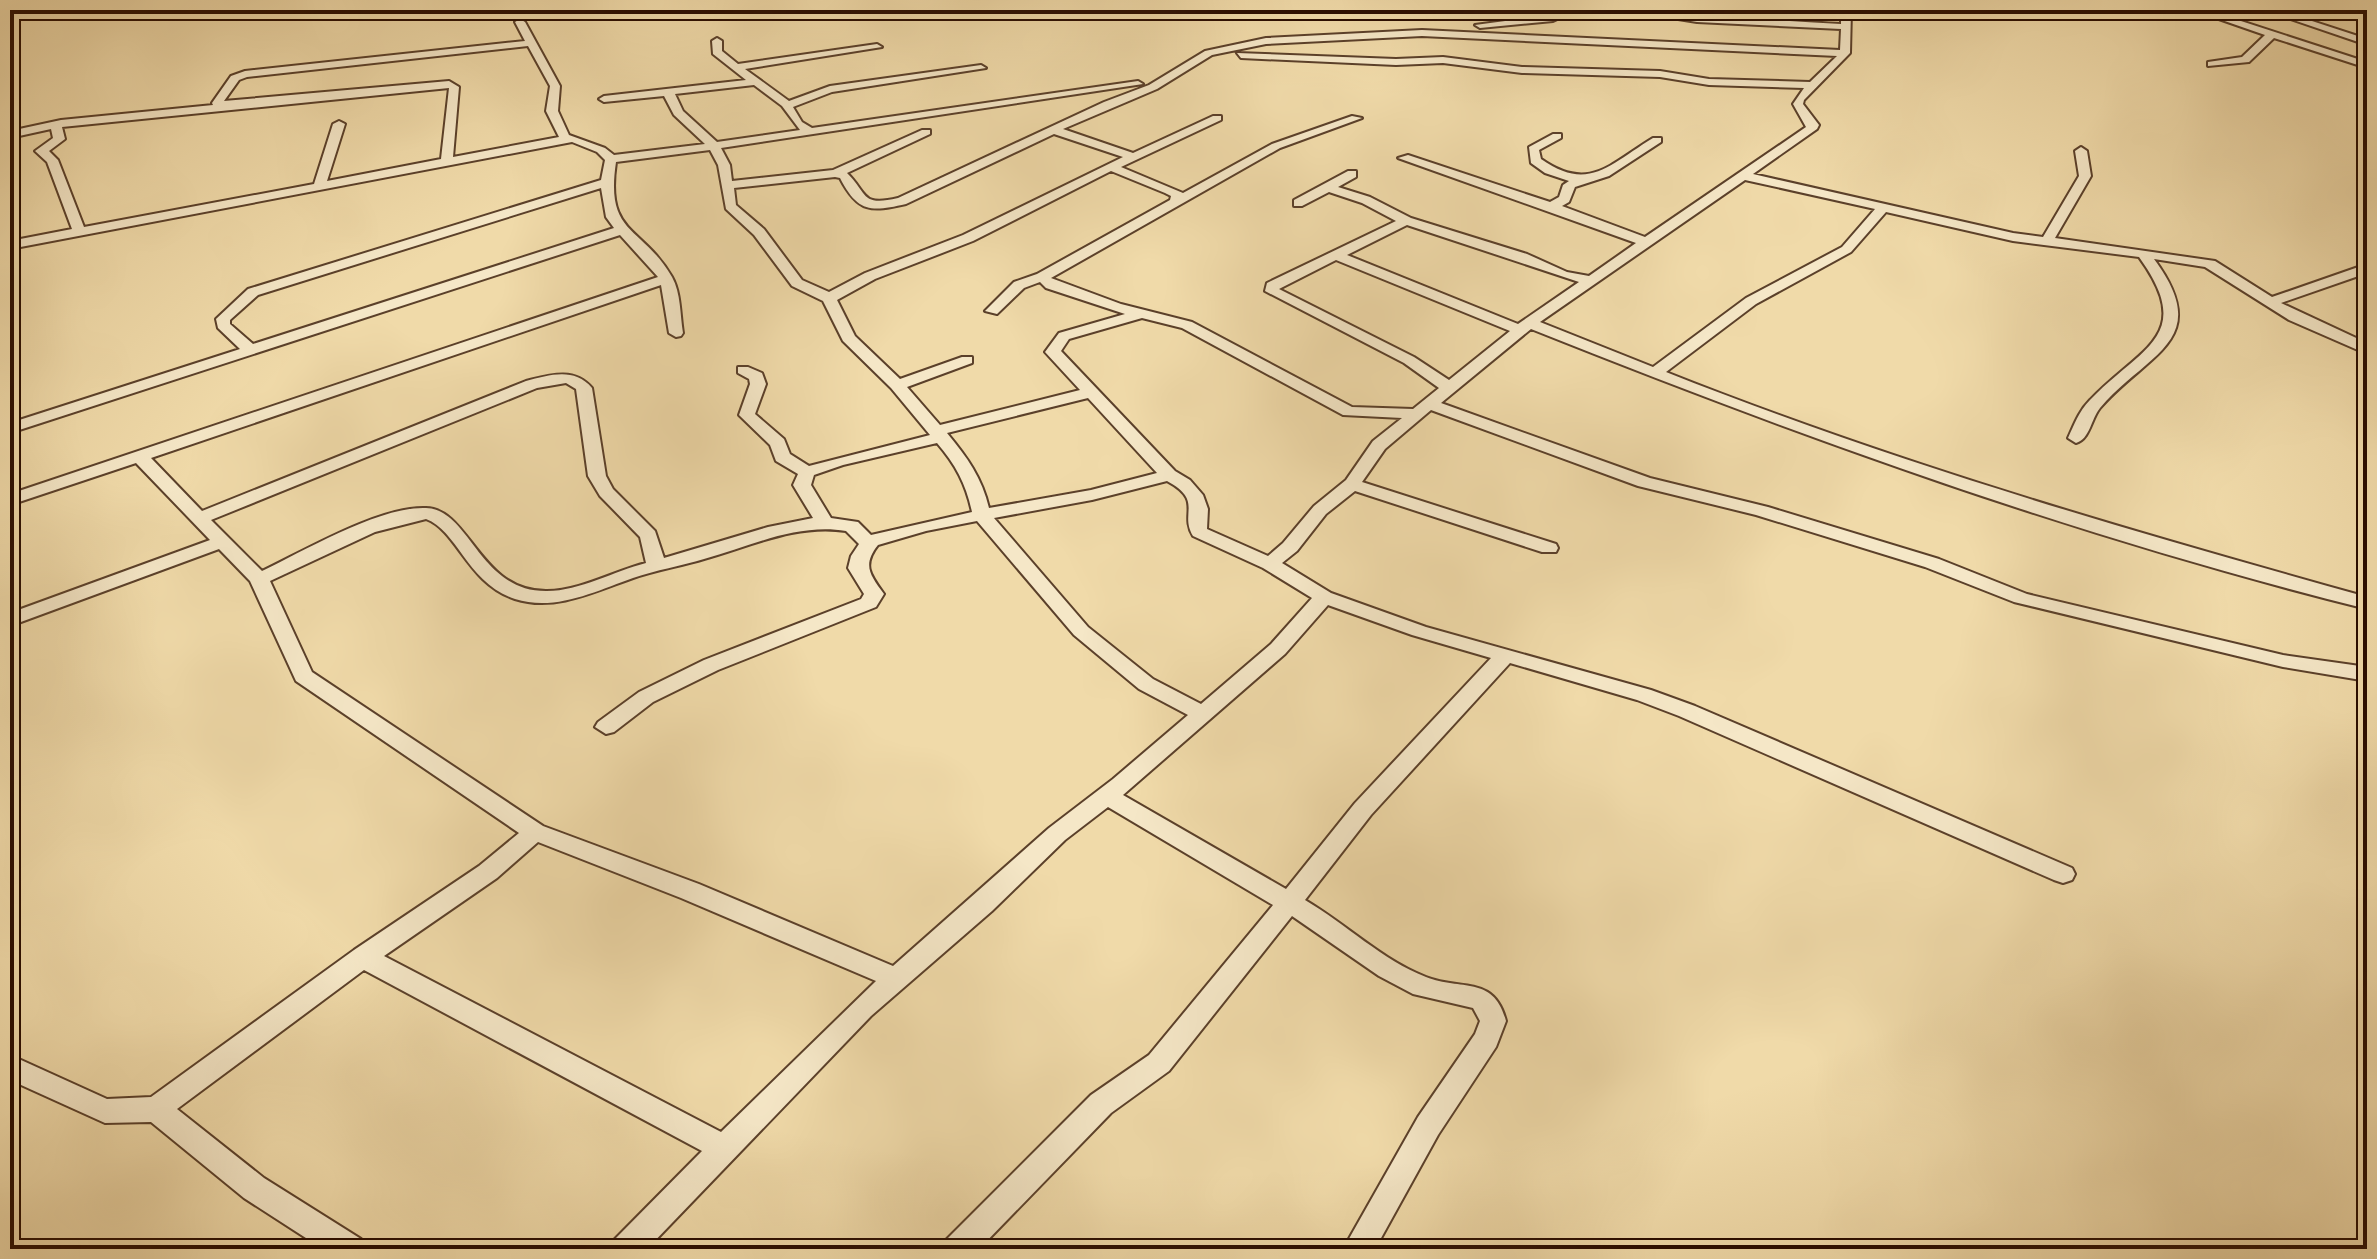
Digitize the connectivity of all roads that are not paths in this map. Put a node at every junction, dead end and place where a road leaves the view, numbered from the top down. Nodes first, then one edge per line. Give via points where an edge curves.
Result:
1 (1506, 10) edge
2 (1568, 10) edge
3 (1846, 10) edge
4 (2198, 10) edge
5 (2269, 10) edge
6 (1634, 11) edge
7 (1512, 21) junction
8 (520, 22) dead end
9 (1848, 27) junction
10 (1422, 33) junction
11 (2272, 34) junction
12 (717, 41) dead end
13 (1266, 41) junction
14 (2367, 42) edge
15 (531, 43) junction
16 (877, 47) dead end
17 (1209, 53) junction
18 (1845, 53) junction
19 (1293, 57) junction
20 (2212, 64) dead end
21 (2367, 65) edge
22 (738, 67) junction
23 (981, 68) dead end
24 (757, 82) junction
25 (1162, 82) junction
26 (1812, 85) junction
27 (669, 94) junction
28 (604, 99) dead end
29 (788, 105) junction
30 (227, 106) junction
31 (1217, 118) dead end
32 (1356, 118) dead end
33 (339, 124) dead end
34 (56, 127) junction
35 (1054, 130) junction
36 (809, 131) junction
37 (926, 132) dead end
38 (10, 135) edge
39 (564, 136) junction
40 (1557, 136) dead end
41 (1657, 140) dead end
42 (714, 146) junction
43 (2081, 151) dead end
44 (1131, 156) junction
45 (1404, 158) dead end
46 (611, 159) junction
47 (447, 161) junction
48 (1111, 167) junction
49 (836, 173) junction
50 (1352, 174) dead end
51 (1745, 176) junction
52 (1579, 180) junction
53 (610, 181) junction
54 (320, 184) junction
55 (728, 185) junction
56 (1330, 188) junction
57 (1175, 203) junction
58 (1298, 203) dead end
59 (1551, 206) junction
60 (1884, 206) junction
61 (1406, 221) junction
62 (79, 230) junction
63 (619, 231) junction
64 (2047, 241) junction
65 (1646, 242) junction
66 (10, 245) edge
67 (2143, 253) junction
68 (1338, 256) junction
69 (2367, 268) edge
70 (1042, 277) junction
71 (666, 279) junction
72 (1589, 280) junction
73 (829, 298) junction
74 (2270, 302) junction
75 (992, 311) dead end
76 (1140, 314) junction
77 (1524, 327) junction
78 (676, 333) dead end
79 (2367, 349) edge
80 (252, 351) junction
81 (967, 360) dead end
82 (743, 370) dead end
83 (1655, 373) junction
84 (897, 385) junction
85 (1449, 388) junction
86 (1089, 393) junction
87 (1423, 409) junction
88 (10, 428) edge
89 (938, 434) junction
90 (2076, 438) dead end
91 (140, 457) junction
92 (807, 472) junction
93 (1169, 475) junction
94 (1352, 484) junction
95 (10, 500) edge
96 (982, 516) junction
97 (202, 517) junction
98 (826, 524) junction
99 (224, 541) junction
100 (871, 541) junction
101 (1549, 548) dead end
102 (656, 564) junction
103 (1270, 564) junction
104 (259, 579) junction
105 (1324, 597) junction
106 (2367, 603) edge
107 (10, 620) edge
108 (1505, 656) junction
109 (2367, 674) edge
110 (1202, 714) junction
111 (606, 727) dead end
112 (1107, 796) junction
113 (535, 832) junction
114 (2063, 874) dead end
115 (1287, 902) junction
116 (363, 957) junction
117 (895, 978) junction
118 (10, 1067) edge
119 (156, 1109) junction
120 (724, 1148) junction
121 (1361, 1244) dead end
122 (350, 1249) edge
123 (626, 1249) edge
124 (958, 1249) edge

1 - 7 street
2 - 6 street via 1619,15
2 - 7 street via 1553,18
3 - 9 street
4 - 11 street
5 - 14 street
6 - 9 street
7 - 10 street
8 - 15 street
9 - 18 street
10 - 13 street
10 - 18 street
11 - 20 street via 2245,60
11 - 21 street
12 - 22 street via 717,52
13 - 17 street
13 - 19 street
15 - 30 street via 239,75 218,99
15 - 39 street via 556,88 549,95 550,110
16 - 22 street
17 - 19 street
17 - 25 street
18 - 26 street
19 - 26 street via 1455,60 1522,70
22 - 24 street
23 - 29 street via 830,89
24 - 27 street
24 - 29 street
25 - 35 street
25 - 36 street
26 - 51 street via 1798,104 1811,129
27 - 28 street
27 - 42 street via 678,113
29 - 36 street via 798,124
30 - 34 street via 190,115
30 - 47 street via 449,84 454,87 454,106
31 - 44 street
32 - 57 street via 1276,146
33 - 54 street
34 - 38 street
34 - 62 street via 59,139 41,151 52,160
35 - 44 street
35 - 49 street via 927,191 881,206 856,199 845,176
36 - 42 street
37 - 49 street
39 - 46 street via 580,139
39 - 47 street
40 - 52 street via 1533,149 1535,160
41 - 52 street via 1605,173
42 - 46 street
42 - 55 street
43 - 64 street via 2085,176
44 - 48 street
45 - 59 street
46 - 53 street
47 - 54 street
48 - 57 street via 1178,195
48 - 73 street via 968,238
49 - 55 street
50 - 56 street
51 - 60 street
51 - 65 street
52 - 59 street via 1569,185 1565,199
53 - 63 street via 610,215
53 - 80 street via 253,292 223,319 223,325
54 - 62 street
55 - 73 street via 730,206 759,232 792,279
56 - 58 street
56 - 61 street
57 - 70 street
59 - 65 street
60 - 64 street
60 - 83 street via 1840,256 1764,293
61 - 68 street
61 - 72 street
62 - 66 street
63 - 71 street
63 - 80 street
64 - 67 street
65 - 72 street
67 - 74 street via 2210,264
67 - 90 street via 2169,290 2174,309 2171,330 2091,408
68 - 77 street
68 - 85 street via 1272,286 1272,291 1409,360
69 - 74 street
70 - 75 street via 1019,285
70 - 76 street via 1051,285
71 - 78 street
71 - 91 street
72 - 77 street
73 - 84 street via 848,338
74 - 79 street
76 - 86 street via 1064,336 1056,344 1053,352
76 - 87 street via 1187,325 1349,412
77 - 83 street
77 - 85 street
80 - 88 street
81 - 84 street
82 - 92 street via 756,376 758,384 747,415 778,443 782,457
83 - 106 street via 1934,476
84 - 89 street
85 - 87 street
86 - 89 street
86 - 93 street
87 - 94 street via 1379,445
87 - 109 street via 1606,469 1932,563 2021,598 2252,655
89 - 92 street
89 - 96 street via 975,486
91 - 95 street
91 - 97 street
92 - 98 street via 802,485
93 - 96 street
93 - 103 street via 1200,501 1199,532
94 - 101 street
94 - 103 street
96 - 100 street
96 - 110 street via 1111,659
97 - 99 street
97 - 102 street via 532,384 565,377 584,388 597,476 649,535
98 - 100 street via 852,526
98 - 102 street
99 - 104 street
99 - 107 street
100 - 111 street via 857,557 857,571 874,594 869,603 711,665 646,697
102 - 104 street via 547,598 523,596 494,583 463,550 443,518 427,513 397,518
103 - 105 street
104 - 113 street via 303,676
105 - 108 street
105 - 110 street via 1278,649
108 - 114 street via 1687,711
108 - 115 street via 1363,809
110 - 112 street
112 - 115 street
112 - 117 street
113 - 116 street via 488,872
113 - 117 street
115 - 121 street via 1422,987 1480,999 1489,1006 1493,1021
115 - 124 street via 1159,1063 1101,1104
116 - 119 street
116 - 120 street
117 - 120 street
118 - 119 street via 105,1111
119 - 122 street via 254,1188
120 - 123 street

